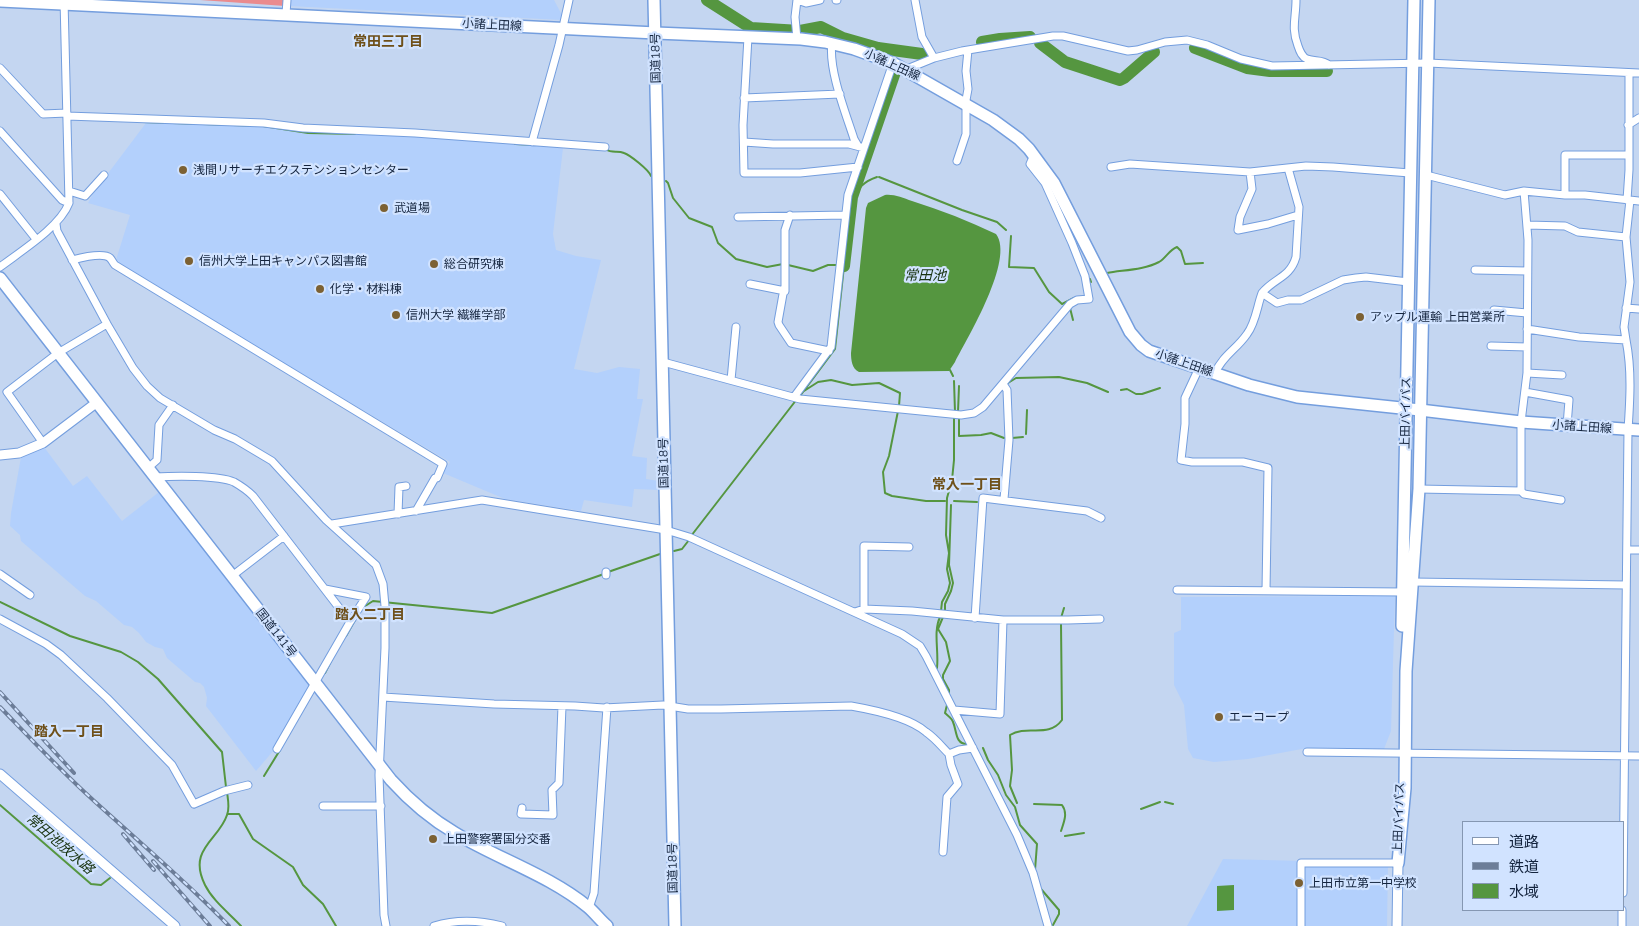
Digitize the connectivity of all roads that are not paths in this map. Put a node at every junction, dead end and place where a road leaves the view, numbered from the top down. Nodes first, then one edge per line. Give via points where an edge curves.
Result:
1 (0, 0) edge
2 (287, 0) edge
3 (569, 0) edge
4 (654, 0) edge
5 (797, 0) edge
6 (820, 0) edge
7 (916, 0) edge
8 (1296, 0) edge
9 (1414, 0) edge
10 (1429, 0) edge
11 (64, 2) edge
12 (286, 14) junction
13 (562, 28) junction
14 (656, 33) junction
15 (748, 37) junction
16 (796, 39) junction
17 (832, 43) junction
18 (968, 50) junction
19 (934, 58) junction
20 (894, 63) junction
21 (1413, 63) junction
22 (1428, 63) junction
23 (1329, 65) junction
24 (0, 68) edge
25 (907, 70) junction
26 (1629, 74) junction
27 (1639, 74) edge
28 (840, 94) junction
29 (744, 98) junction
30 (966, 104) junction
31 (67, 115) junction
32 (1639, 118) edge
33 (1628, 125) junction
34 (0, 131) edge
35 (532, 142) junction
36 (744, 142) junction
37 (605, 147) dead end
38 (861, 147) junction
39 (1034, 155) junction
40 (1629, 155) junction
41 (957, 161) dead end
42 (858, 167) junction
43 (1111, 167) dead end
44 (1288, 168) junction
45 (1250, 172) junction
46 (1410, 172) junction
47 (104, 175) dead end
48 (1426, 175) junction
49 (69, 191) junction
50 (1524, 191) junction
51 (0, 194) edge
52 (1564, 195) junction
53 (1629, 200) junction
54 (1639, 201) edge
55 (70, 203) junction
56 (790, 215) junction
57 (845, 215) junction
58 (1298, 215) junction
59 (738, 217) dead end
60 (56, 224) junction
61 (1528, 225) junction
62 (1626, 237) junction
63 (36, 239) junction
64 (72, 260) junction
65 (0, 267) edge
66 (1475, 270) dead end
67 (1527, 272) junction
68 (0, 278) edge
69 (1408, 282) junction
70 (750, 284) dead end
71 (785, 291) junction
72 (1262, 293) junction
73 (1626, 308) junction
74 (1494, 310) dead end
75 (1639, 310) edge
76 (1526, 313) junction
77 (107, 324) junction
78 (736, 327) dead end
79 (1527, 329) junction
80 (1626, 340) junction
81 (1491, 346) dead end
82 (1527, 347) junction
83 (829, 352) junction
84 (58, 353) junction
85 (662, 362) junction
86 (1199, 368) junction
87 (1214, 373) junction
88 (1527, 373) junction
89 (1562, 376) dead end
90 (731, 380) junction
91 (1003, 384) junction
92 (1525, 392) junction
93 (797, 398) junction
94 (96, 403) junction
95 (173, 405) junction
96 (1406, 408) junction
97 (1420, 410) junction
98 (1521, 422) junction
99 (1567, 426) junction
100 (1633, 430) edge
101 (43, 443) junction
102 (0, 455) edge
103 (152, 472) junction
104 (406, 486) dead end
105 (1419, 489) junction
106 (1521, 491) junction
107 (1004, 499) junction
108 (1561, 500) dead end
109 (416, 511) junction
110 (398, 514) junction
111 (1101, 518) dead end
112 (332, 524) junction
113 (666, 530) junction
114 (284, 536) junction
115 (909, 547) dead end
116 (1627, 550) junction
117 (1639, 550) edge
118 (0, 574) edge
119 (232, 576) junction
120 (1412, 582) junction
121 (1626, 585) junction
122 (325, 589) junction
123 (1177, 590) dead end
124 (1266, 590) junction
125 (1403, 592) junction
126 (30, 594) dead end
127 (864, 608) junction
128 (855, 612) junction
129 (975, 618) junction
130 (0, 619) edge
131 (1100, 619) dead end
132 (1002, 620) junction
133 (350, 622) junction
134 (315, 683) junction
135 (383, 697) junction
136 (562, 706) junction
137 (670, 706) junction
138 (607, 707) junction
139 (954, 710) junction
140 (973, 748) junction
141 (277, 749) dead end
142 (1306, 752) dead end
143 (1402, 753) junction
144 (950, 754) junction
145 (1623, 756) junction
146 (1639, 756) edge
147 (379, 765) junction
148 (0, 774) edge
149 (248, 786) dead end
150 (323, 806) dead end
151 (381, 806) junction
152 (522, 808) dead end
153 (1623, 821) edge
154 (943, 852) dead end
155 (1398, 863) junction
156 (589, 908) junction
157 (1622, 911) edge
158 (604, 925) edge
159 (175, 926) edge
160 (386, 926) edge
161 (434, 926) edge
162 (502, 926) edge
163 (674, 926) edge
164 (1048, 926) edge
165 (1301, 926) edge
166 (1397, 926) edge
167 (1622, 926) edge

1 - 11 main road, 小諸上田線
2 - 12 street
3 - 13 street
4 - 14 main road, 国道18号
5 - 6 street via 806,4
5 - 16 street
7 - 19 street via 922,37
8 - 23 street via 1293,32 1301,54
9 - 21 main road, 上田バイパス
10 - 22 main road, 上田バイパス
11 - 12 main road, 小諸上田線
11 - 31 street
12 - 13 main road, 小諸上田線
13 - 14 main road, 小諸上田線
13 - 35 street
14 - 15 main road, 小諸上田線
14 - 85 main road, 国道18号
15 - 16 main road, 小諸上田線
15 - 29 street
16 - 17 main road, 小諸上田線
17 - 20 main road, 小諸上田線
17 - 28 street via 831,56
18 - 19 street
18 - 23 street via 1053,36 1128,51 1187,40 1262,65
18 - 30 street
19 - 25 street
20 - 25 main road, 小諸上田線
20 - 38 street
21 - 22 street
21 - 23 street
21 - 46 main road, 上田バイパス
22 - 26 street
22 - 48 main road, 上田バイパス
24 - 31 street via 43,114
25 - 30 main road, 小諸上田線
26 - 27 street
26 - 33 street
28 - 29 street
28 - 38 street via 854,139
29 - 36 street
30 - 39 main road, 小諸上田線 via 1004,128
30 - 41 street via 966,135
31 - 35 street via 415,132
31 - 49 street
32 - 33 street
33 - 40 street
34 - 55 street via 62,200
35 - 37 street
36 - 38 street
36 - 42 street via 744,173
38 - 42 street
39 - 86 main road, 小諸上田線 via 1054,183 1134,338 1149,351
39 - 91 street via 1030,164 1045,183 1072,243 1085,276 1089,299 1070,304
40 - 52 street via 1565,155
40 - 53 street
42 - 57 street
43 - 45 street via 1130,164
44 - 45 street
44 - 46 street
44 - 58 street
45 - 58 street via 1252,189 1238,230
46 - 69 main road, 上田バイパス
47 - 49 street via 85,196
48 - 50 street via 1505,195
48 - 97 main road, 上田バイパス
49 - 55 street
50 - 52 street
50 - 61 street
51 - 63 street
52 - 53 street
53 - 54 street
53 - 62 street
55 - 60 street
56 - 57 street
56 - 59 street
56 - 71 street via 785,230
57 - 83 street
58 - 72 street via 1294,265
60 - 63 street
60 - 64 street
61 - 62 street via 1565,226 1578,232
61 - 67 street
62 - 73 street via 1630,282
63 - 65 street
64 - 77 street
64 - 109 street via 109,257 115,265 443,464
66 - 67 street
67 - 76 street
68 - 84 main road, 国道141号
69 - 72 street via 1366,277 1343,280 1301,300 1277,303
69 - 96 main road, 上田バイパス
70 - 71 street
71 - 83 street via 778,322 790,343
72 - 87 street via 1251,328
73 - 75 street
73 - 80 street
74 - 76 street
76 - 79 street
77 - 84 street
77 - 95 street via 139,378
78 - 90 street
79 - 80 street
79 - 82 street
80 - 100 street
81 - 82 street
82 - 88 street
83 - 93 street
84 - 94 main road, 国道141号
84 - 101 street via 7,392
85 - 90 street
85 - 113 main road, 国道18号
86 - 87 main road, 小諸上田線
86 - 124 street via 1185,398 1181,460 1243,462 1268,468
87 - 96 main road, 小諸上田線 via 1267,391 1297,397
88 - 89 street
88 - 92 street
90 - 93 street
91 - 93 street via 980,410 962,415
91 - 107 street via 1007,388 1009,440
92 - 98 street
92 - 99 street via 1569,400
94 - 101 street
94 - 103 main road, 国道141号
95 - 103 street via 158,425 157,460
95 - 112 street via 272,461
96 - 97 main road, 小諸上田線
96 - 125 main road, 上田バイパス
97 - 98 main road, 小諸上田線
97 - 105 main road, 上田バイパス
98 - 99 main road, 小諸上田線
98 - 106 street
99 - 100 main road, 小諸上田線
100 - 116 street
101 - 102 street via 19,454
103 - 114 street via 233,482 253,496
103 - 119 main road, 国道141号
104 - 110 street via 399,486
105 - 106 street
105 - 120 main road, 上田バイパス
106 - 108 street
107 - 111 street via 1087,510
107 - 129 street via 983,498
109 - 110 street
109 - 113 street via 487,500
110 - 112 street
112 - 135 street via 376,565 383,584
113 - 128 street via 691,538
113 - 137 main road, 国道18号
114 - 119 street
114 - 122 street
115 - 127 street via 864,546
116 - 117 street
116 - 121 street
118 - 126 street
119 - 134 main road, 国道141号
120 - 121 street
120 - 143 main road, 上田バイパス
121 - 145 street
122 - 133 street
122 - 133 street via 366,597
123 - 124 street
124 - 125 street
125 - 143 main road, 上田バイパス
127 - 128 street
127 - 129 street
128 - 139 street via 920,646
129 - 132 street
130 - 149 street via 53,649 107,698 172,765 194,804 227,790
131 - 132 street
132 - 139 street via 1000,714
133 - 134 street
134 - 141 street
134 - 147 main road, 国道141号
135 - 136 street
135 - 147 street
136 - 138 street
136 - 152 street via 559,784 552,790 553,816 522,814
137 - 138 street
137 - 144 street via 867,708 925,730
137 - 163 main road, 国道18号
138 - 156 street via 594,894
139 - 140 street
140 - 144 street
140 - 164 street via 1033,872
142 - 143 street
143 - 145 street
143 - 155 main road, 上田バイパス
144 - 154 street via 950,764 958,784 947,797
145 - 146 street
145 - 153 street
147 - 151 street
147 - 156 main road, 国道141号 via 401,791 441,824 553,884
148 - 159 street
150 - 151 street
151 - 160 street
155 - 165 street via 1301,863
155 - 166 street
156 - 158 main road, 国道141号
157 - 167 street
161 - 162 street via 467,920

